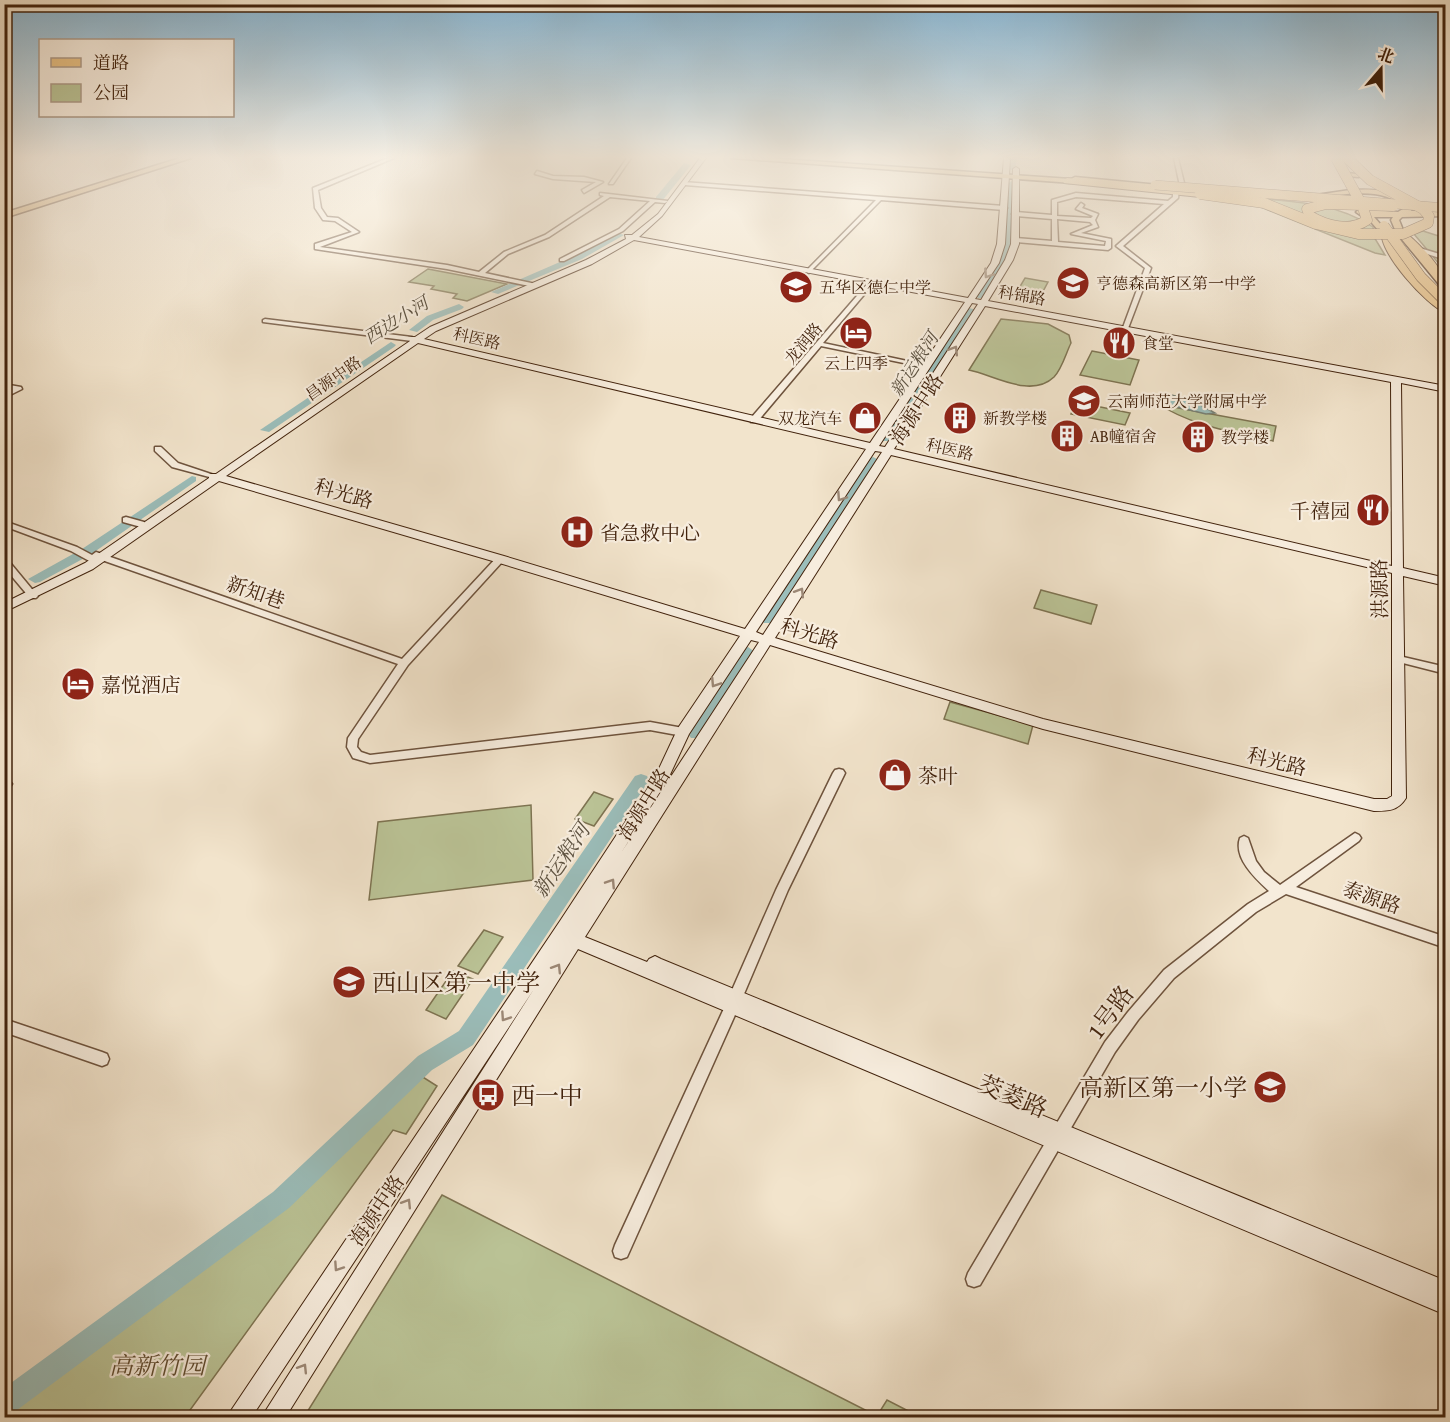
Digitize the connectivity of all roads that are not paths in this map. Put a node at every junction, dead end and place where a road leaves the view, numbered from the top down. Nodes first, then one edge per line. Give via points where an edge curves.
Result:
1 (344, 224) edge
2 (565, 224) edge
3 (627, 224) edge
4 (645, 224) edge
5 (648, 224) edge
6 (854, 224) edge
7 (1002, 224) edge
8 (1015, 224) edge
9 (1054, 224) edge
10 (1096, 224) edge
11 (1136, 224) edge
12 (1142, 224) edge
13 (1317, 224) edge
14 (1334, 224) edge
15 (1361, 224) edge
16 (1378, 224) edge
17 (1382, 224) edge
18 (1392, 224) edge
19 (1397, 224) edge
20 (1426, 224) edge
21 (1385, 233) junction
22 (1402, 234) junction
23 (630, 238) junction
24 (1015, 240) junction
25 (1055, 243) junction
26 (1110, 245) junction
27 (1119, 246) junction
28 (1423, 251) junction
29 (1446, 258) edge
30 (562, 260) dead end
31 (809, 271) junction
32 (481, 273) junction
33 (1442, 279) edge
34 (871, 283) junction
35 (532, 284) junction
36 (1446, 290) edge
37 (970, 301) junction
38 (983, 303) junction
39 (1446, 307) edge
40 (265, 321) dead end
41 (1125, 330) junction
42 (415, 340) junction
43 (819, 344) junction
44 (926, 368) junction
45 (1396, 380) junction
46 (4, 386) edge
47 (1446, 389) edge
48 (4, 396) edge
49 (754, 420) junction
50 (874, 448) junction
51 (158, 449) dead end
52 (889, 452) junction
53 (216, 476) junction
54 (126, 519) dead end
55 (4, 523) edge
56 (140, 524) junction
57 (96, 558) junction
58 (500, 559) junction
59 (4, 561) edge
60 (1398, 572) junction
61 (1446, 582) edge
62 (28, 590) junction
63 (4, 603) edge
64 (4, 608) edge
65 (747, 634) junction
66 (768, 641) junction
67 (1399, 659) junction
68 (404, 663) junction
69 (1446, 671) edge
70 (683, 732) junction
71 (839, 773) dead end
72 (1399, 798) joint
73 (1355, 838) dead end
74 (1244, 841) dead end
75 (1282, 890) junction
76 (570, 933) junction
77 (1446, 943) edge
78 (734, 1001) junction
79 (4, 1025) edge
80 (102, 1059) dead end
81 (1056, 1137) junction
82 (621, 1251) dead end
83 (974, 1279) dead end
84 (1446, 1292) edge
85 (1446, 1305) edge
86 (237, 1418) edge
87 (272, 1418) edge

1 - 32 street via 356,232 317,248
2 - 32 street via 506,253
3 - 30 street
4 - 23 main road, 昌源中路
5 - 23 main road, 昌源中路
6 - 31 street
7 -> 37 main road, 海源中路 via 999,253
8 - 24 main road, 海源中路
9 - 25 street
10 - 26 street via 1074,234 1105,238
11 - 26 street
12 - 27 street
13 - 20 highway, bridge via 1357,232 1401,233
14 - 15 highway, bridge
16 - 21 main road
17 - 39 highway, bridge
18 - 36 highway, bridge via 1424,271
19 - 22 main road
21 - 22 main road
21 - 39 main road via 1419,281
21 - 39 highway via 1386,241 1418,284
22 - 28 street
22 - 33 highway
22 - 36 main road
23 - 31 main road, 科锦路
23 - 35 main road, 昌源中路 via 599,257
24 - 25 street
24 - 38 main road, 海源中路 via 1009,260
25 - 26 street via 1108,248
26 - 27 street
27 - 41 street via 1148,268
28 - 29 street
28 - 33 street
31 - 34 main road, 科锦路
32 - 35 street
33 - 36 highway
34 - 37 main road, 科锦路
34 - 43 street, 龙润路
35 - 42 main road, 昌源中路
37 - 38 main road, 科锦路
37 - 44 main road, 海源中路
38 - 41 main road, 科锦路
52 -> 38 main road, 海源中路
40 - 42 street
41 - 45 main road, 科锦路
42 - 49 main road, 科医路
42 - 53 main road, 昌源中路
43 - 44 street
43 - 49 street, 龙润路
44 - 50 main road, 海源中路
45 - 47 main road, 科锦路
45 - 60 main road, 洪源路
46 - 48 street via 18,389
49 - 50 main road, 科医路
50 - 52 main road, 科医路
50 -> 65 main road, 海源中路
51 - 53 street via 171,462
52 - 60 main road, 科医路
66 -> 52 main road, 海源中路
53 - 56 main road, 昌源中路
53 - 57 main road, 昌源中路
53 - 58 main road, 科光路
54 - 56 street
55 - 57 street, 新知巷
56 - 57 main road, 昌源中路
57 - 62 main road, 昌源中路
57 - 68 street, 新知巷
58 - 65 main road, 科光路
58 - 68 street
59 - 62 street
60 - 61 main road, 科医路
60 - 67 main road, 洪源路
62 - 63 main road, 昌源中路
62 - 64 main road, 昌源中路
65 - 66 main road, 科光路
65 -> 70 main road, 海源中路
66 - 72 main road, 科光路 via 1043,724 1374,805 1390,805
76 -> 66 main road, 海源中路
67 - 69 street
67 - 72 main road, 洪源路
68 - 70 street via 353,738 352,747 357,755 370,759 650,726
70 - 76 main road, 海源中路 via 662,777
71 - 78 street
73 - 75 street, 1号路
74 - 75 street via 1252,868
75 - 77 street, 泰源路
75 - 81 street, 1号路 via 1252,908 1169,974 1110,1047
76 - 78 main road, 茭菱路
76 -> 86 main road, 海源中路
87 -> 76 main road, 海源中路
78 - 81 main road, 茭菱路
78 - 82 street
79 - 80 street
81 - 83 street, 1号路
81 - 84 main road, 茭菱路
81 - 85 main road, 茭菱路

